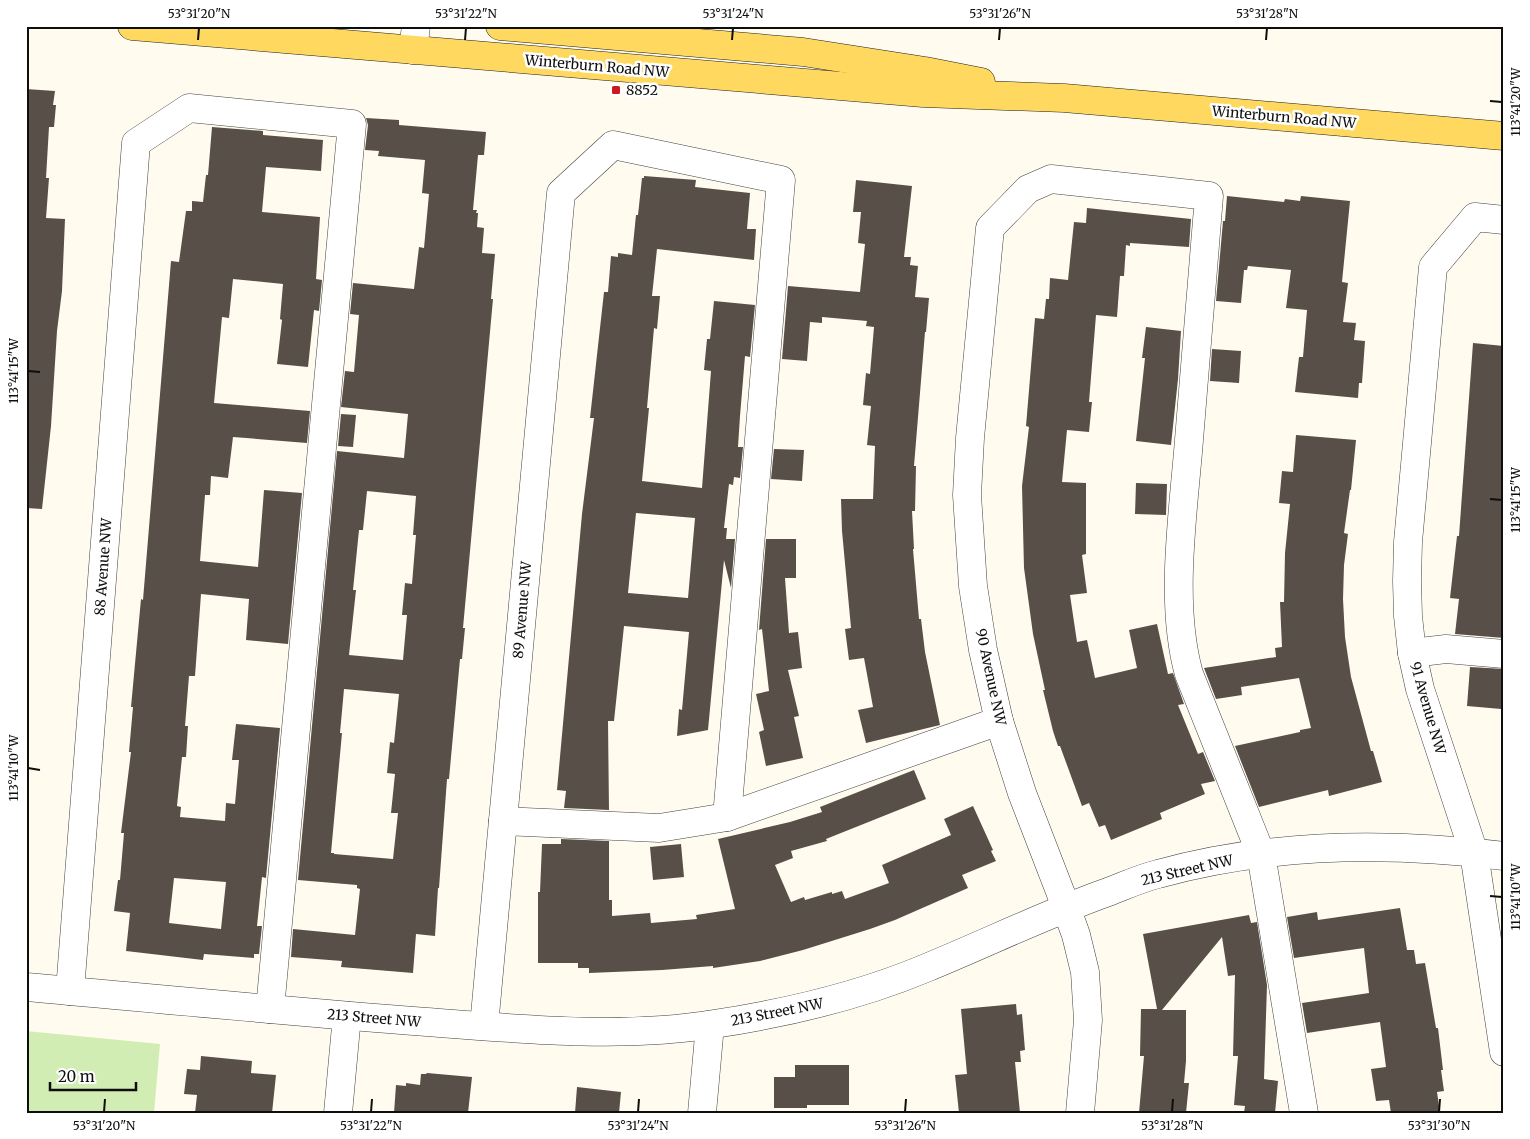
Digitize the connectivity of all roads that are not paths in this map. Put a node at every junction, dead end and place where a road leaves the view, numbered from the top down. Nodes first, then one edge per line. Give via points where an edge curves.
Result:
1 (132, 26) edge
2 (494, 26) edge
3 (500, 26) edge
4 (415, 38) edge
5 (493, 58) junction
6 (1064, 98) junction
7 (1504, 136) edge
8 (1504, 220) edge
9 (1412, 653) junction
10 (1504, 654) edge
11 (999, 721) junction
12 (727, 817) junction
13 (503, 821) junction
14 (1474, 853) junction
15 (1261, 854) junction
16 (1504, 856) edge
17 (1066, 907) junction
18 (26, 987) edge
19 (70, 991) junction
20 (270, 1009) junction
21 (348, 1016) junction
22 (710, 1025) junction
23 (484, 1026) junction
24 (1504, 1052) edge
25 (338, 1113) edge
26 (702, 1113) edge
27 (1080, 1113) edge
28 (1304, 1113) edge

1 - 4 main road, Winterburn Road NW
2 - 5 street
3 - 6 main road, Winterburn Road NW via 803,52
4 - 5 main road, Winterburn Road NW
5 - 6 main road, Winterburn Road NW via 922,93
6 - 7 main road, Winterburn Road NW
8 - 9 street, 91 Avenue NW via 1475,218 1433,267 1408,542
9 - 10 street via 1446,649
9 - 14 street, 91 Avenue NW via 1420,689
11 - 12 street
11 - 15 street, 90 Avenue NW via 973,586 967,495 990,228 1028,189 1052,179 1210,196 1180,543 1182,651
11 - 17 street, 90 Avenue NW via 1022,793
12 - 13 street via 659,828
12 - 13 street, 89 Avenue NW via 781,180 613,145 561,193
13 - 23 street, 89 Avenue NW
14 - 15 street, 213 Street NW via 1384,847
14 - 16 street, 213 Street NW
14 - 24 street, 91 Avenue NW
15 - 17 street, 213 Street NW via 1156,874
15 - 28 street
17 - 22 street, 213 Street NW via 922,970 840,999
17 - 27 street, 90 Avenue NW via 1085,972 1088,1020
18 - 19 street, 213 Street NW
19 - 20 street, 213 Street NW
19 - 20 street, 88 Avenue NW via 136,143 189,108 352,124
20 - 21 street, 213 Street NW
21 - 23 street, 213 Street NW
21 - 25 street
22 - 23 street, 213 Street NW via 639,1031
22 - 26 street

